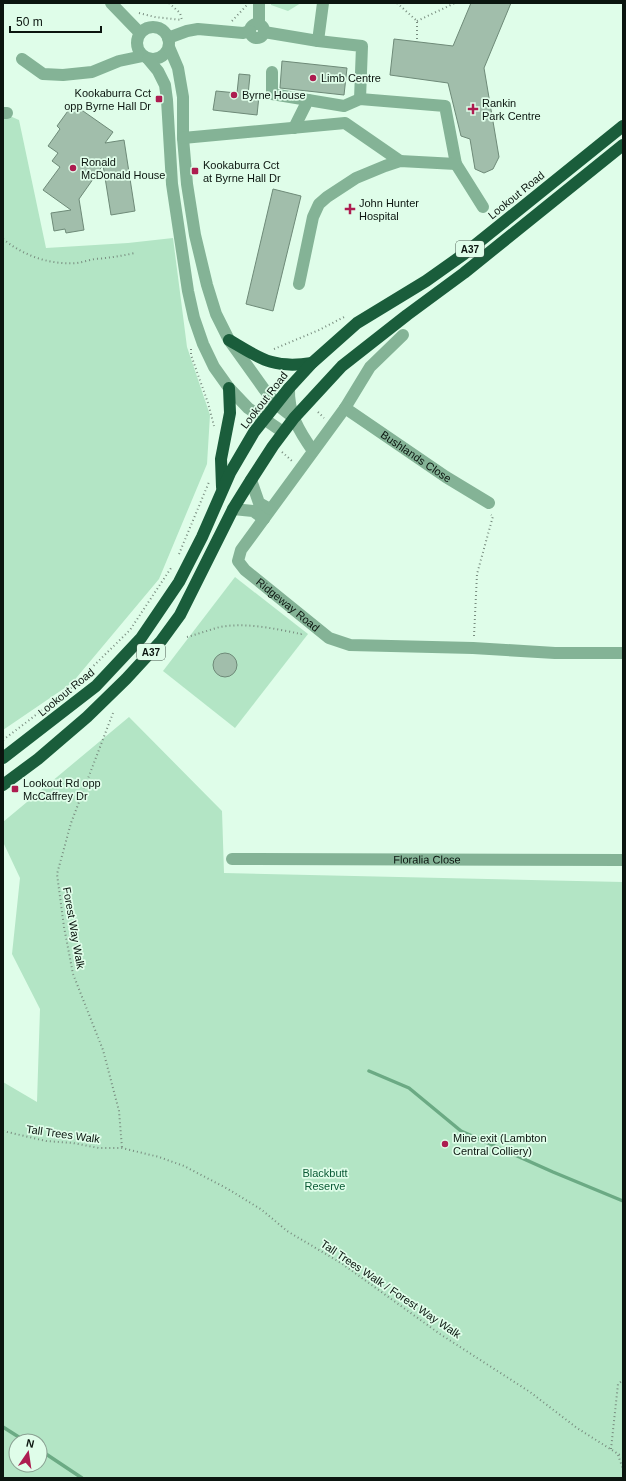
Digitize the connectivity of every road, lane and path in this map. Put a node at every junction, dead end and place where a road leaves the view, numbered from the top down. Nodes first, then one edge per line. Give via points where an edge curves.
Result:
1 (111, 3) edge
2 (170, 3) edge
3 (249, 3) edge
4 (259, 3) edge
5 (323, 3) edge
6 (397, 3) edge
7 (455, 3) edge
8 (135, 11) dead end
9 (182, 20) junction
10 (185, 20) dead end
11 (417, 21) junction
12 (229, 24) dead end
13 (258, 29) junction
14 (139, 37) junction
15 (318, 41) junction
16 (417, 42) dead end
17 (169, 43) junction
18 (146, 57) junction
19 (22, 59) dead end
20 (119, 61) junction
21 (272, 72) dead end
22 (360, 99) junction
23 (308, 100) junction
24 (623, 126) edge
25 (294, 128) junction
26 (183, 138) junction
27 (623, 145) edge
28 (400, 161) junction
29 (456, 164) junction
30 (482, 207) dead end
31 (3, 239) edge
32 (135, 253) dead end
33 (299, 284) dead end
34 (352, 313) dead end
35 (403, 336) dead end
36 (230, 340) junction
37 (271, 351) dead end
38 (191, 354) dead end
39 (312, 363) junction
40 (229, 388) junction
41 (289, 388) junction
42 (276, 404) junction
43 (345, 408) junction
44 (294, 418) junction
45 (264, 420) junction
46 (214, 429) dead end
47 (283, 432) junction
48 (313, 451) junction
49 (210, 478) dead end
50 (251, 480) junction
51 (222, 490) junction
52 (488, 508) joint
53 (233, 509) junction
54 (267, 514) junction
55 (177, 558) dead end
56 (174, 564) dead end
57 (301, 634) dead end
58 (187, 637) dead end
59 (473, 648) junction
60 (623, 653) edge
61 (66, 693) dead end
62 (47, 707) dead end
63 (113, 714) dead end
64 (3, 740) edge
65 (3, 758) edge
66 (3, 785) edge
67 (232, 859) dead end
68 (623, 860) edge
69 (3, 1131) edge
70 (122, 1148) junction
71 (623, 1380) edge
72 (611, 1449) junction
73 (618, 1455) junction
74 (623, 1457) edge
75 (623, 1469) edge

1 - 14 street
2 - 9 path via 180,13
3 - 12 path
4 - 13 street
5 - 15 street
6 - 11 path
7 - 11 path
8 - 9 path via 155,17
9 - 10 path
11 - 16 path
13 - 15 street
13 - 17 street via 243,33 198,29 187,31
14 - 17 street via 148,28 156,28 164,31
14 - 18 street via 138,48
14 - 20 street
15 - 22 street via 362,46
17 - 18 street via 165,54 155,59
17 - 26 street via 178,68 183,97
18 - 20 street
18 - 40 street via 158,71 165,85 168,100 172,184 194,318 214,367
19 - 20 street via 43,74 53,75 92,72
21 - 23 street via 272,94
22 - 23 street via 344,106
22 - 29 street via 445,106
23 - 25 street
24 - 39 highway, Lookout Road / A37 via 464,254 426,281 357,323
25 - 26 street
25 - 28 street via 345,123
26 - 36 street via 195,235 216,314
27 - 44 highway, A37 via 464,273 354,356
28 - 29 street
28 - 33 street via 356,178 319,204 312,220
29 - 30 street
31 - 32 path via 28,255 61,263 116,258
34 - 37 path
35 - 43 street, Ridgeway Road via 370,367
36 - 39 highway via 273,363 294,366
36 - 42 street
38 - 46 path via 214,422
39 - 41 highway, Lookout Road / A37
40 - 45 street
40 - 51 highway via 230,413 221,459
41 - 42 highway, Lookout Road / A37
41 - 44 street via 288,398
42 - 44 street
42 - 45 highway, Lookout Road / A37
43 - 48 street, Ridgeway Road
43 - 52 street, Bushlands Close
44 - 47 highway, A37
44 - 48 street via 298,429
45 - 47 street
45 - 51 highway, Lookout Road / A37 via 254,432
47 - 50 highway, A37
48 - 54 street, Ridgeway Road
49 - 55 path
50 - 53 highway, A37
50 - 54 street via 259,502
51 - 65 highway, Lookout Road / A37 via 179,582 141,638 96,686
52 - 59 path via 493,516 477,574
53 - 54 street
53 - 66 highway, A37 via 180,615 161,641 87,717
54 - 59 street, Ridgeway Road via 241,550 238,561 245,570 330,638 350,645
56 - 61 path via 130,630
57 - 58 path via 233,626
59 - 60 street, Ridgeway Road via 555,653
62 - 64 path
63 - 70 path, Forest Way Walk via 71,823 57,874 73,974 103,1050 119,1111
67 - 68 street, Floralia Close
69 - 70 path, Tall Trees Walk via 46,1141 99,1148
70 - 72 path, Tall Trees Walk / Forest Way Walk via 184,1166 255,1206 287,1231 341,1263 440,1334 530,1392 577,1428
71 - 72 path via 618,1384
72 - 73 path, Tall Trees Walk / Forest Way Walk
73 - 74 path
73 - 75 path

